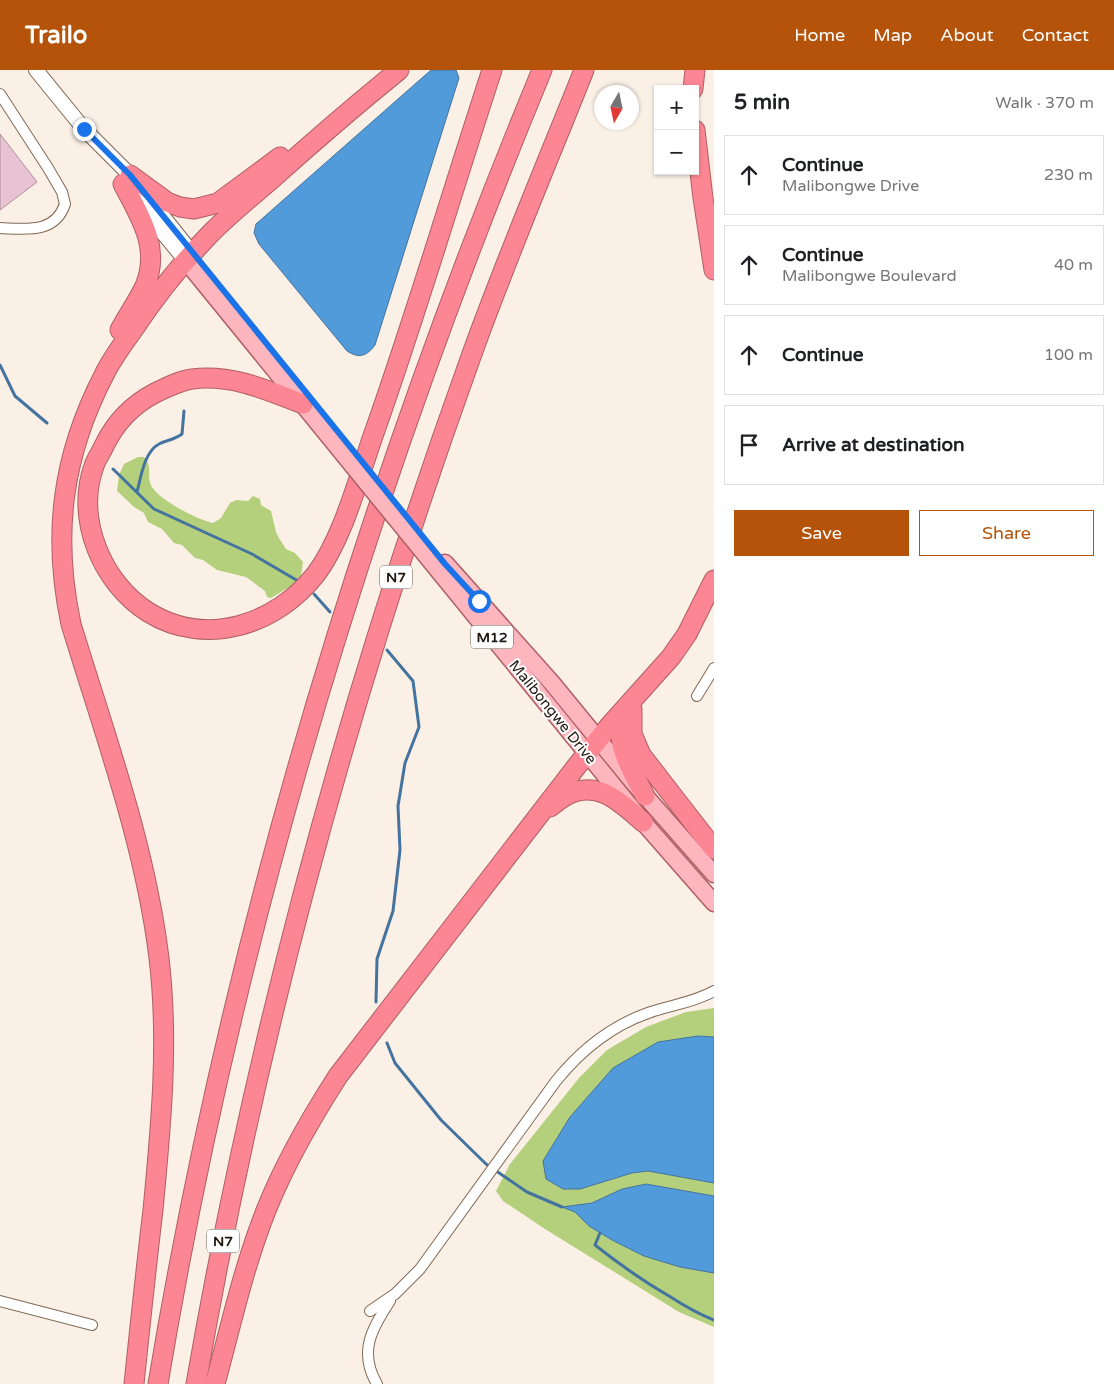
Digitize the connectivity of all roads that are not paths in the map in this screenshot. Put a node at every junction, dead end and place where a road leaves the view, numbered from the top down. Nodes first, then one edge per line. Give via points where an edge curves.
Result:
1 (36, 70) edge
2 (399, 70) edge
3 (492, 70) edge
4 (542, 70) edge
5 (584, 70) edge
6 (695, 70) edge
7 (693, 85) edge
8 (0, 94) edge
9 (341, 118) junction
10 (699, 164) edge
11 (126, 179) junction
12 (0, 228) edge
13 (190, 258) junction
14 (714, 270) edge
15 (104, 373) junction
16 (303, 404) junction
17 (355, 460) junction
18 (714, 580) edge
19 (714, 668) edge
20 (647, 685) junction
21 (697, 696) dead end
22 (632, 709) junction
23 (592, 747) junction
24 (644, 796) junction
25 (539, 815) junction
26 (643, 822) junction
27 (714, 849) edge
28 (714, 874) edge
29 (714, 903) edge
30 (714, 991) edge
31 (395, 1294) junction
32 (0, 1301) edge
33 (370, 1311) dead end
34 (92, 1325) dead end
35 (134, 1384) edge
36 (158, 1384) edge
37 (196, 1384) edge
38 (215, 1384) edge
39 (377, 1384) edge

1 - 11 main road, M12
2 - 9 highway
3 - 16 highway via 382,411 337,539 318,570 305,587 281,608 255,622 212,630 159,618 145,610 108,573 92,534 88,512 90,487 94,467 110,433 129,411 147,397 189,380 238,381
4 - 36 highway, N7 via 498,177 406,426 355,580 285,815 216,1092
5 - 37 highway, N7 via 480,333 398,571 360,694 292,939 254,1099
6 - 7 highway
8 - 12 street via 48,168 65,204 58,218 43,227
9 - 11 highway via 218,203 203,208 173,205
9 - 13 highway via 211,233
10 - 14 highway
11 - 13 main road, M12
11 - 15 highway via 145,226 151,257 145,285 110,349
13 - 15 highway via 148,308
13 - 16 main road, Malibongwe Drive / M12
13 - 17 main road, Malibongwe Drive / M12 via 234,304
15 - 35 highway via 84,417 72,455 63,498 61,551 71,624 144,871 162,986 163,1106
16 - 17 main road, Malibongwe Drive / M12
17 - 23 main road, Malibongwe Drive / M12, bridge
18 - 20 highway via 687,634
19 - 21 street
20 - 22 highway
20 - 23 highway
22 - 24 highway via 621,734 628,761
22 - 27 highway via 632,734 641,755
23 - 24 main road, Malibongwe Drive / M12
23 - 25 highway
23 - 26 main road, Malibongwe Drive / M12
24 - 28 main road, Malibongwe Drive / M12
25 - 26 highway via 566,795 597,791 614,798
25 - 38 highway via 338,1076 309,1122 278,1181 256,1239
26 - 29 main road, Malibongwe Drive / M12
30 - 31 street via 631,1020 591,1045 556,1081 420,1268
31 - 33 street
31 - 39 street via 377,1320 369,1342 369,1362
32 - 34 street

